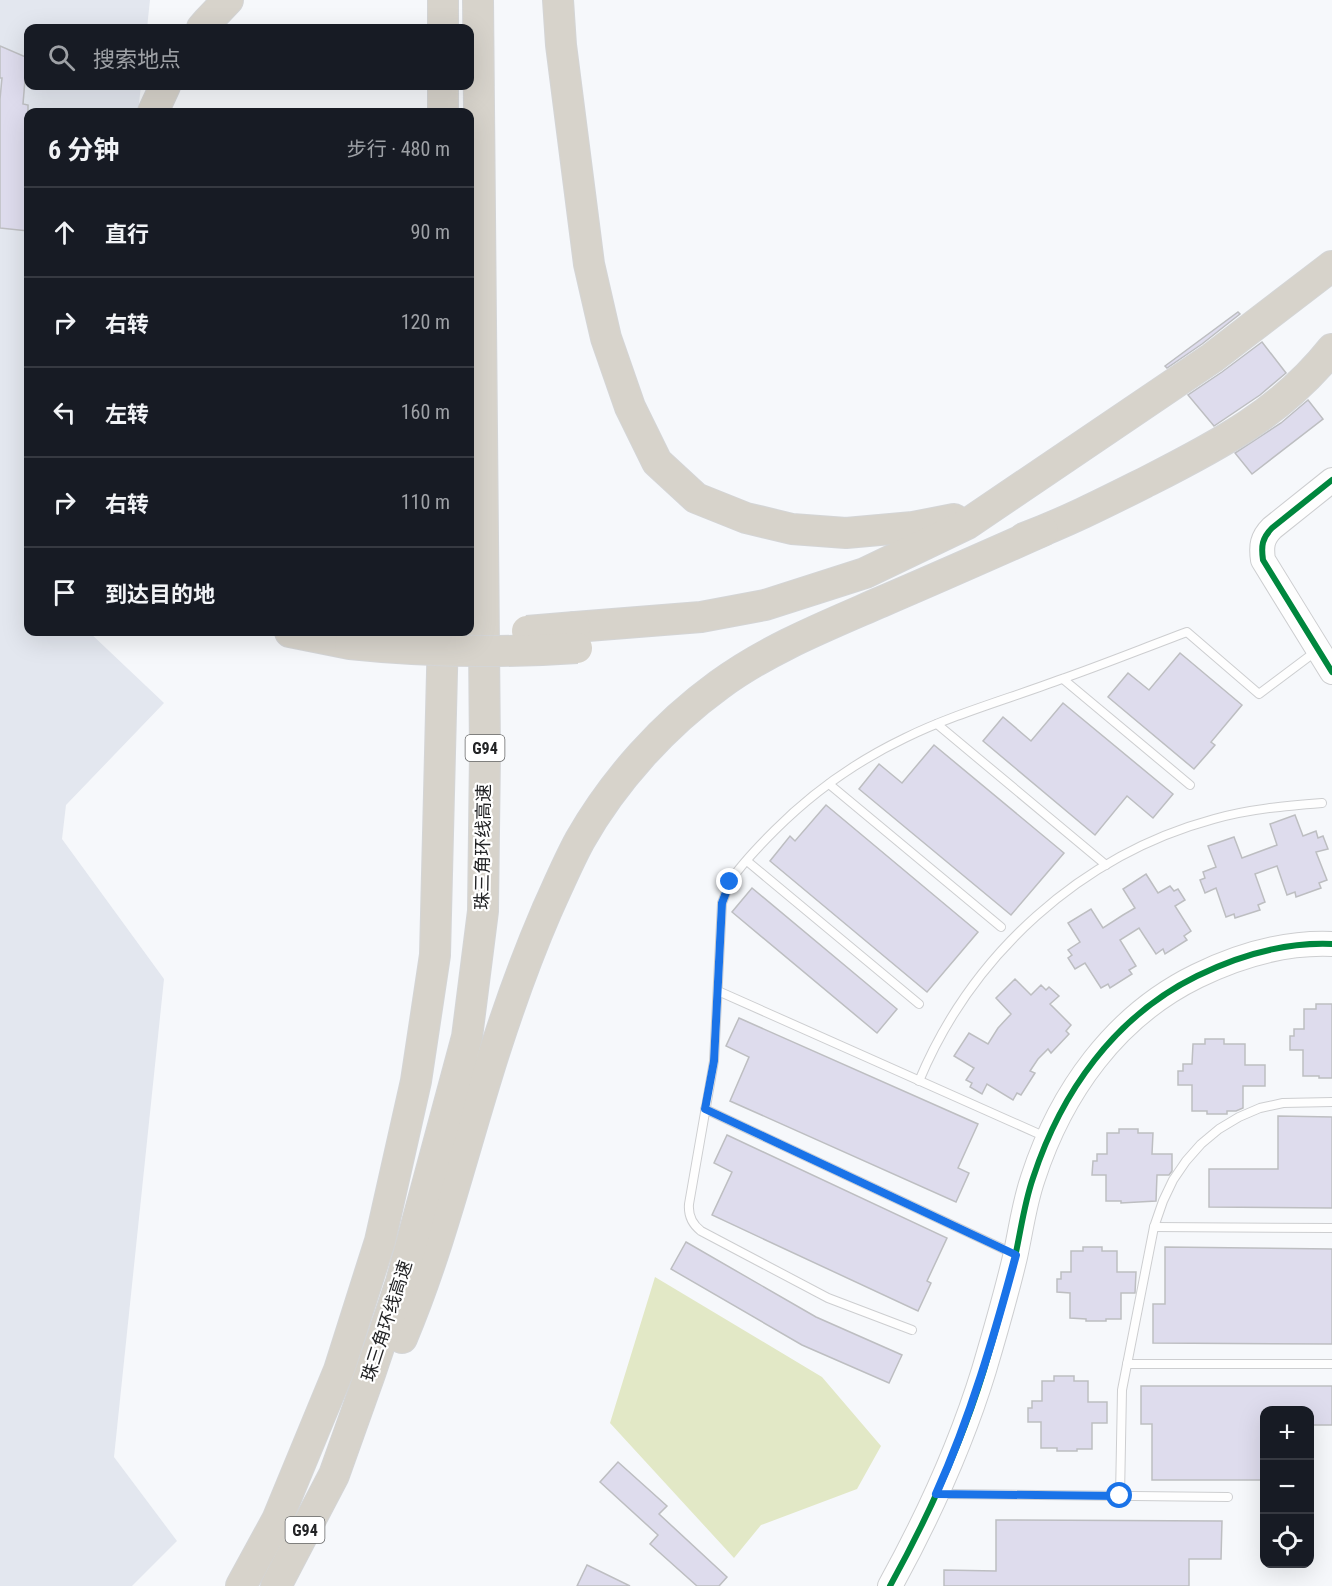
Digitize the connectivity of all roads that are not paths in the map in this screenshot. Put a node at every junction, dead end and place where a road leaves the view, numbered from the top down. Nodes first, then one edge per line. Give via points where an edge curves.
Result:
1 (228, 0) edge
2 (443, 0) edge
3 (478, 0) edge
4 (558, 0) edge
5 (205, 24) edge
6 (443, 24) edge
7 (163, 90) edge
8 (443, 90) edge
9 (155, 108) edge
10 (443, 108) edge
11 (1332, 266) edge
12 (1332, 349) edge
13 (1332, 480) edge
14 (1332, 498) edge
15 (980, 514) junction
16 (1043, 531) junction
17 (1278, 586) junction
18 (474, 631) edge
19 (310, 636) edge
20 (443, 636) edge
21 (576, 638) junction
22 (1328, 665) edge
23 (1062, 679) junction
24 (937, 724) junction
25 (829, 784) junction
26 (1190, 785) dead end
27 (1322, 802) dead end
28 (747, 861) junction
29 (1106, 865) junction
30 (1001, 927) dead end
31 (1332, 944) edge
32 (718, 992) junction
33 (919, 1004) dead end
34 (919, 1081) junction
35 (1332, 1102) edge
36 (705, 1109) junction
37 (1048, 1138) junction
38 (1154, 1227) junction
39 (1332, 1228) edge
40 (1016, 1255) junction
41 (912, 1330) dead end
42 (1127, 1364) junction
43 (1332, 1364) edge
44 (334, 1475) junction
45 (936, 1494) junction
46 (1120, 1496) junction
47 (1228, 1497) dead end
48 (241, 1586) edge
49 (276, 1586) edge
50 (891, 1586) edge

1 - 5 highway
2 - 6 highway
3 - 44 highway, 珠三角环线高速 / G94 via 483,911 464,1048 401,1282
4 - 15 highway via 589,264 606,338 630,408 657,462 696,498 746,518 792,530 846,533 913,527
7 - 9 highway
8 - 10 highway
11 - 15 highway via 1212,358
12 - 16 highway via 1290,393 1232,437
13 - 17 street via 1265,534 1263,560
14 - 17 street via 1292,525 1277,541 1271,562
15 - 21 highway via 865,573 765,605
16 - 21 highway via 888,587 768,620 704,632
16 - 44 highway via 768,654 720,684 680,717 608,798 580,840 537,933 496,1045 422,1289
17 - 22 street
18 - 21 highway, bridge
19 - 21 highway, bridge via 350,644 459,651 541,650
20 - 48 highway, 珠三角环线高速 / G94 via 435,955 416,1081 380,1241 339,1370 277,1520
22 - 23 lane via 1259,694 1187,632
23 - 24 lane
23 - 26 lane
24 - 25 lane via 880,751
24 - 29 lane
25 - 28 lane via 785,820
25 - 30 lane
27 - 29 lane via 1267,807 1214,818 1163,836
28 - 32 lane via 730,882 722,903
28 - 33 lane
29 - 34 lane via 1068,889 989,963 958,1006
31 - 37 street via 1252,954 1184,983 1153,1003 1099,1053 1077,1083
32 - 34 lane
32 - 36 lane via 714,1061
34 - 37 lane
35 - 38 lane via 1283,1103 1260,1108 1219,1129 1201,1144 1173,1180
36 - 40 lane
36 - 41 lane via 689,1204 696,1227 828,1298
37 - 40 street via 1025,1203
38 - 39 lane
38 - 42 lane
40 - 45 street via 966,1423
42 - 43 lane
42 - 46 lane via 1122,1390
44 - 49 highway, 珠三角环线高速 / G94
45 - 46 lane
45 - 50 street
46 - 47 lane

